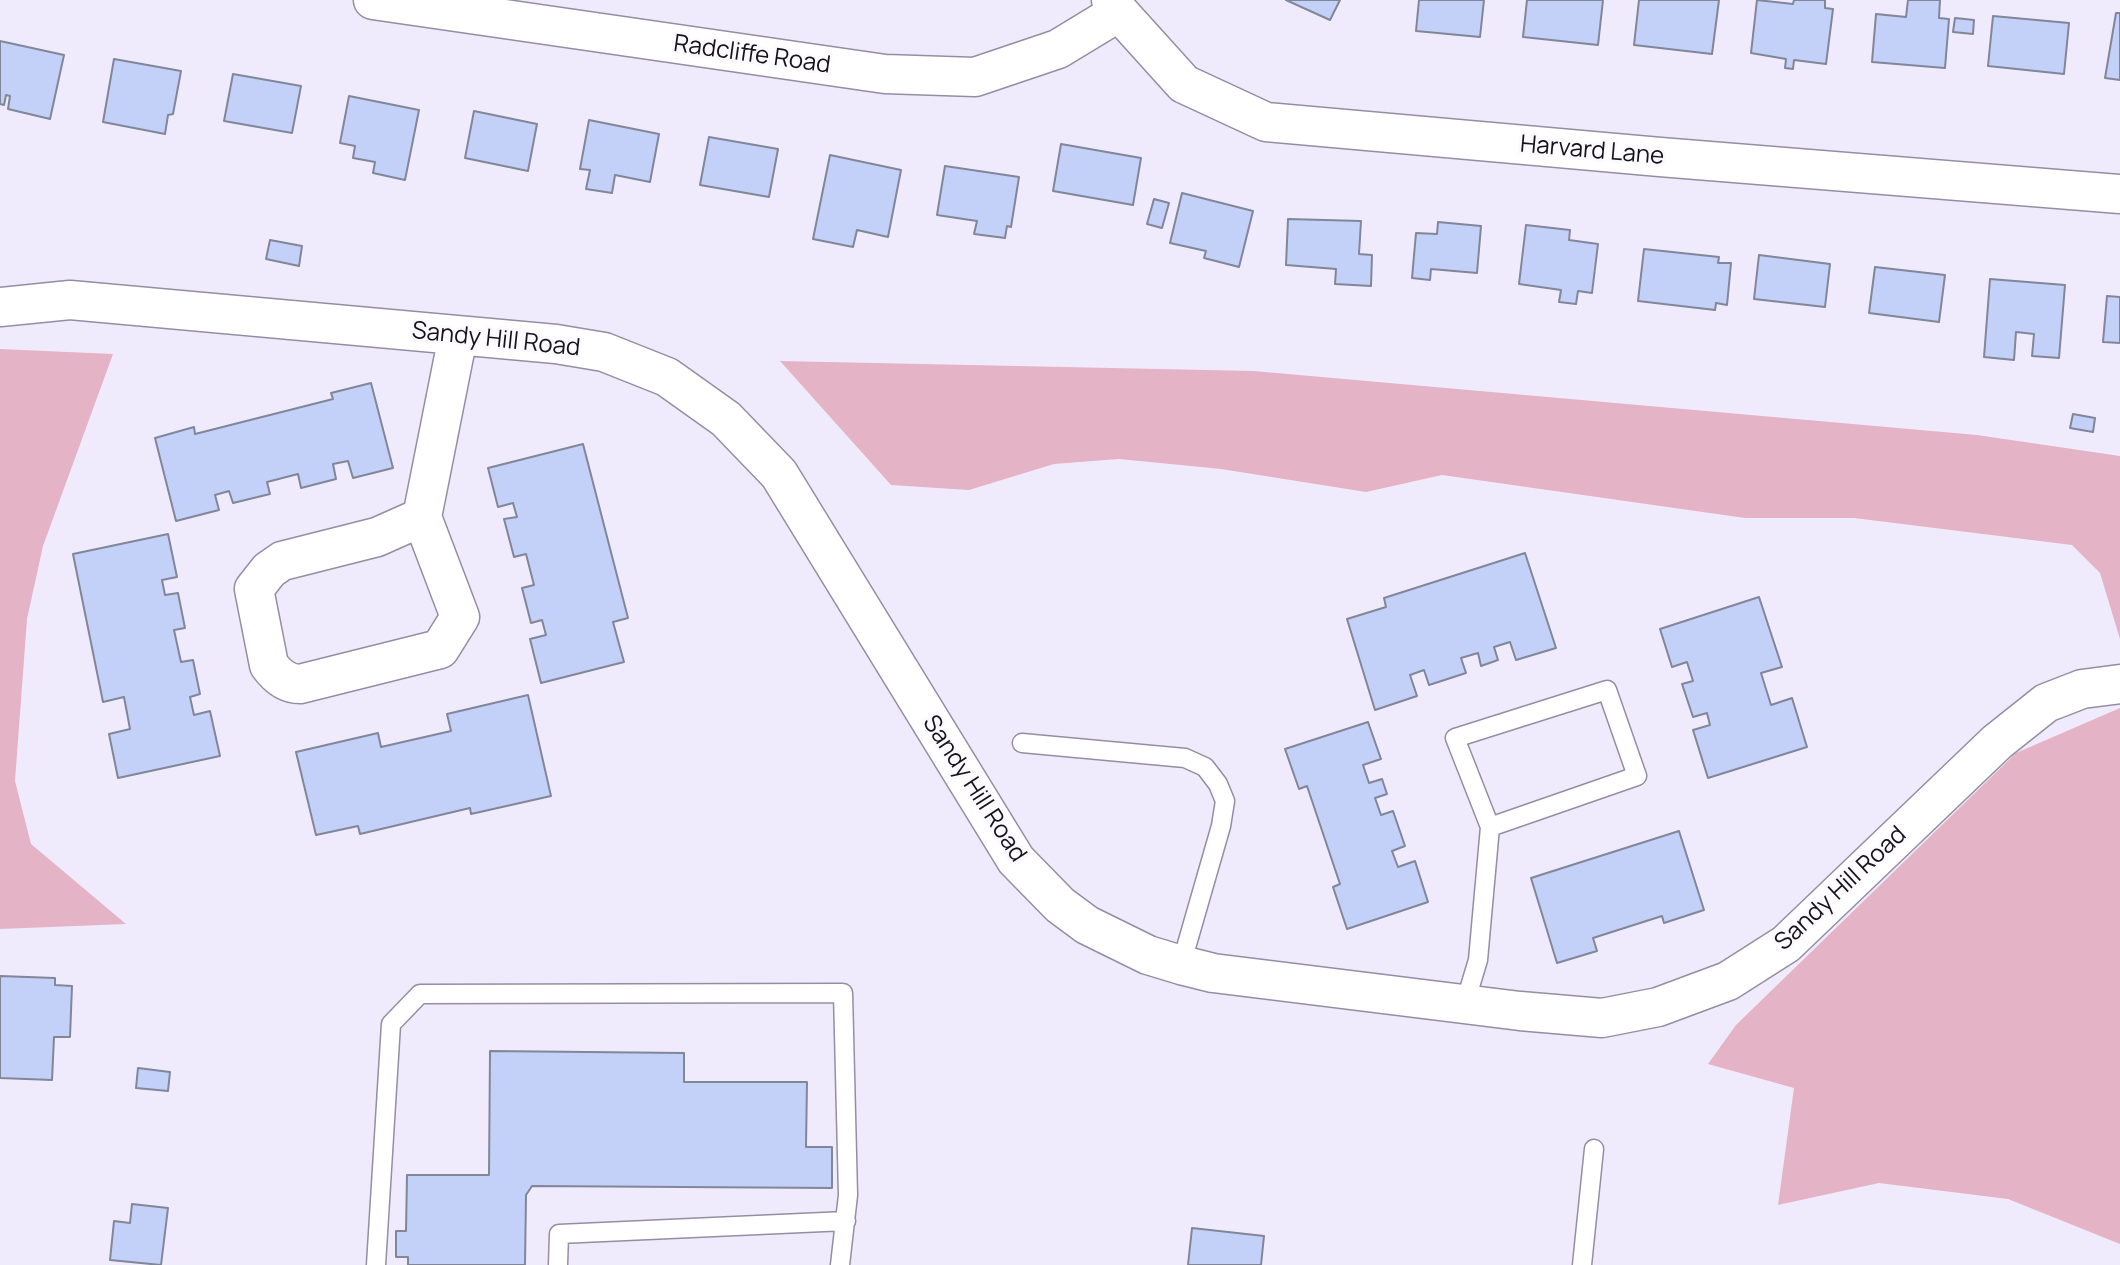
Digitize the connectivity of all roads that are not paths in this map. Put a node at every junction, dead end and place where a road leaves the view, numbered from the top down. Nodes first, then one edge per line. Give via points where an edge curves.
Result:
1 (373, 0) edge
2 (1115, 6) edge
3 (2120, 194) edge
4 (0, 307) edge
5 (458, 336) junction
6 (422, 517) junction
7 (2120, 684) edge
8 (1022, 743) dead end
9 (1490, 827) junction
10 (1181, 965) junction
11 (1465, 1003) junction
12 (1594, 1149) dead end
13 (846, 1221) junction
14 (376, 1265) edge
15 (558, 1265) edge
16 (840, 1265) edge
17 (1582, 1265) edge

1 - 2 street, Radcliffe Road via 885,74 975,77 1058,49
2 - 3 street, Harvard Lane via 1184,84 1266,122
4 - 5 street, Sandy Hill Road via 70,300
5 - 6 street
5 - 10 street, Sandy Hill Road via 604,352 667,377 726,419 779,474 1016,860 1087,925
6 - 6 street via 377,537 282,561 269,570 254,589 273,671 289,684 300,684 440,649 460,617
7 - 11 street, Sandy Hill Road via 2082,689 2046,703 1997,742 1786,944 1728,981 1658,1007 1602,1018
8 - 10 lane via 1185,758 1205,767 1218,784 1225,801 1221,826
9 - 9 lane via 1637,776 1607,690 1455,738
9 - 11 lane via 1478,960
10 - 11 street, Sandy Hill Road
12 - 17 lane
13 - 14 lane via 843,993 420,994 391,1024
13 - 15 lane via 559,1234
13 - 16 lane

